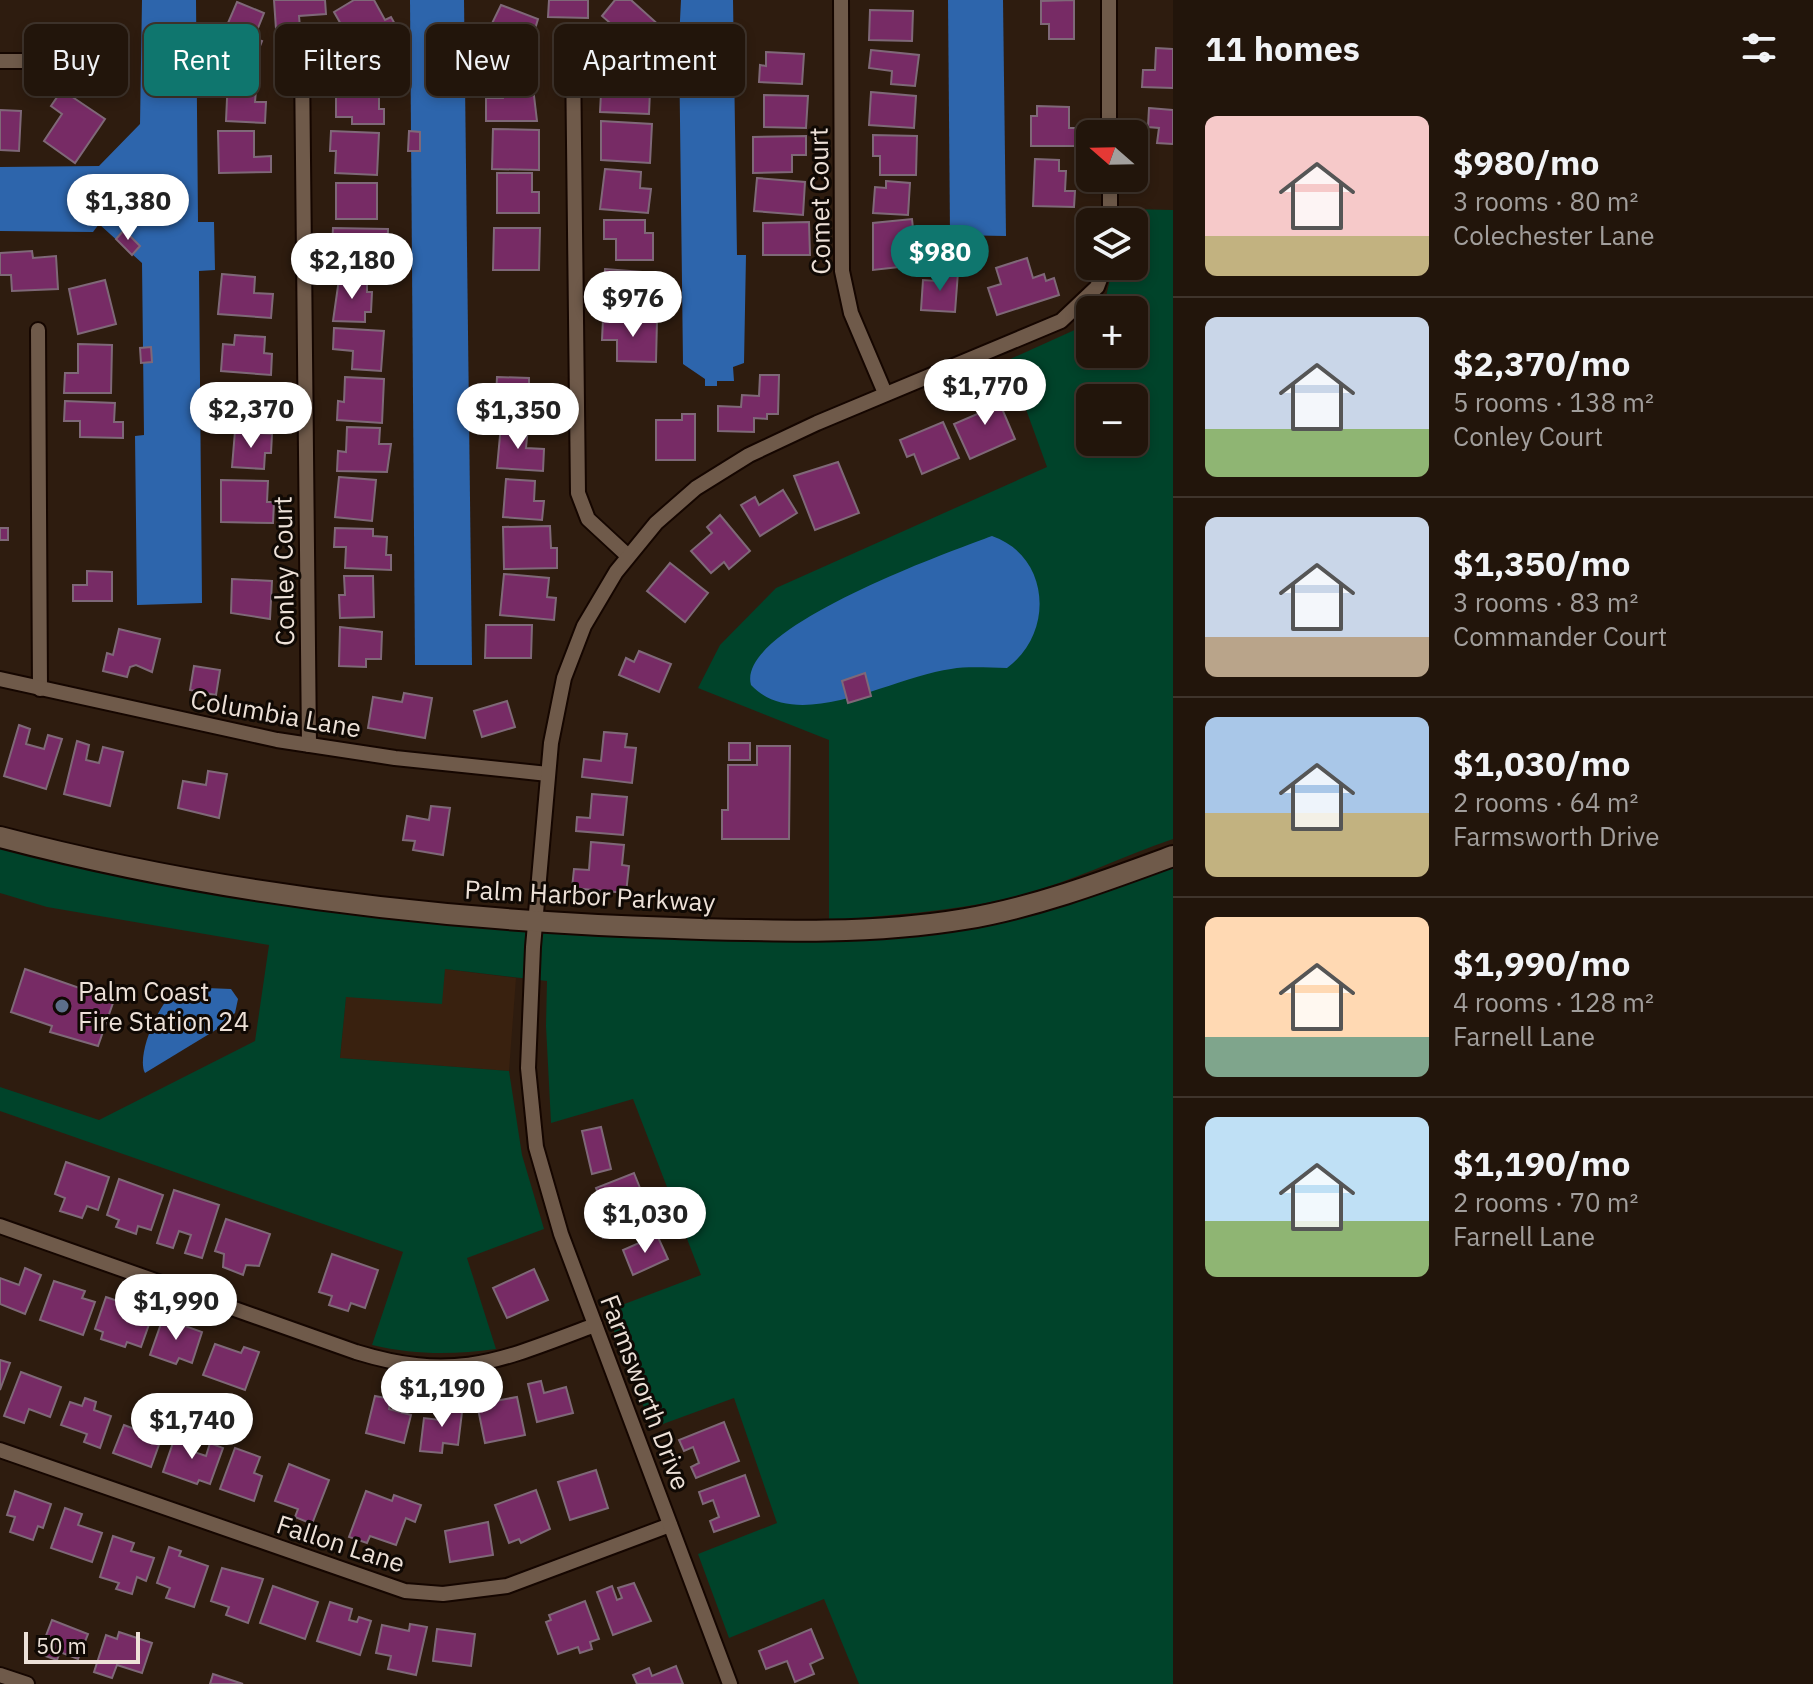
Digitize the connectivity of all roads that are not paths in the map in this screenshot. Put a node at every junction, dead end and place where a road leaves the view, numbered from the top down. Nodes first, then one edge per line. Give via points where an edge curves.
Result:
1 (841, 0) edge
2 (1109, 0) edge
3 (0, 61) edge
4 (24, 61) edge
5 (302, 96) edge
6 (573, 96) edge
7 (1109, 120) edge
8 (1100, 280) edge
9 (38, 330) dead end
10 (885, 393) junction
11 (628, 556) junction
12 (0, 679) edge
13 (40, 689) junction
14 (309, 745) junction
15 (548, 774) junction
16 (0, 837) edge
17 (1173, 856) edge
18 (536, 921) junction
19 (0, 1226) edge
20 (595, 1325) junction
21 (0, 1450) edge
22 (670, 1525) junction
23 (0, 1675) edge
24 (27, 1684) edge
25 (730, 1684) edge

1 - 10 street, Comet Court via 842,271 851,313
2 - 7 street
3 - 4 street
5 - 14 street, Conley Court
6 - 11 street via 577,484 588,519
8 - 10 street, Farmsworth Drive via 1061,321
9 - 13 street
10 - 11 street, Farmsworth Drive via 713,476 662,517
11 - 15 street, Farmsworth Drive via 593,608 570,658 558,699
12 - 13 street, Columbia Lane
13 - 14 street, Columbia Lane
14 - 15 street, Columbia Lane
15 - 18 street, Farmsworth Drive
16 - 18 street, Palm Harbor Parkway via 150,871 338,902
17 - 18 street, Palm Harbor Parkway via 1010,909 902,926 721,929
18 - 20 street, Farmsworth Drive via 528,1045 534,1135 551,1205
19 - 20 street via 356,1352 411,1366 478,1365
20 - 22 street, Farmsworth Drive
21 - 22 street, Fallon Lane via 405,1591 443,1594 507,1586
22 - 25 street, Farmsworth Drive
23 - 24 street

